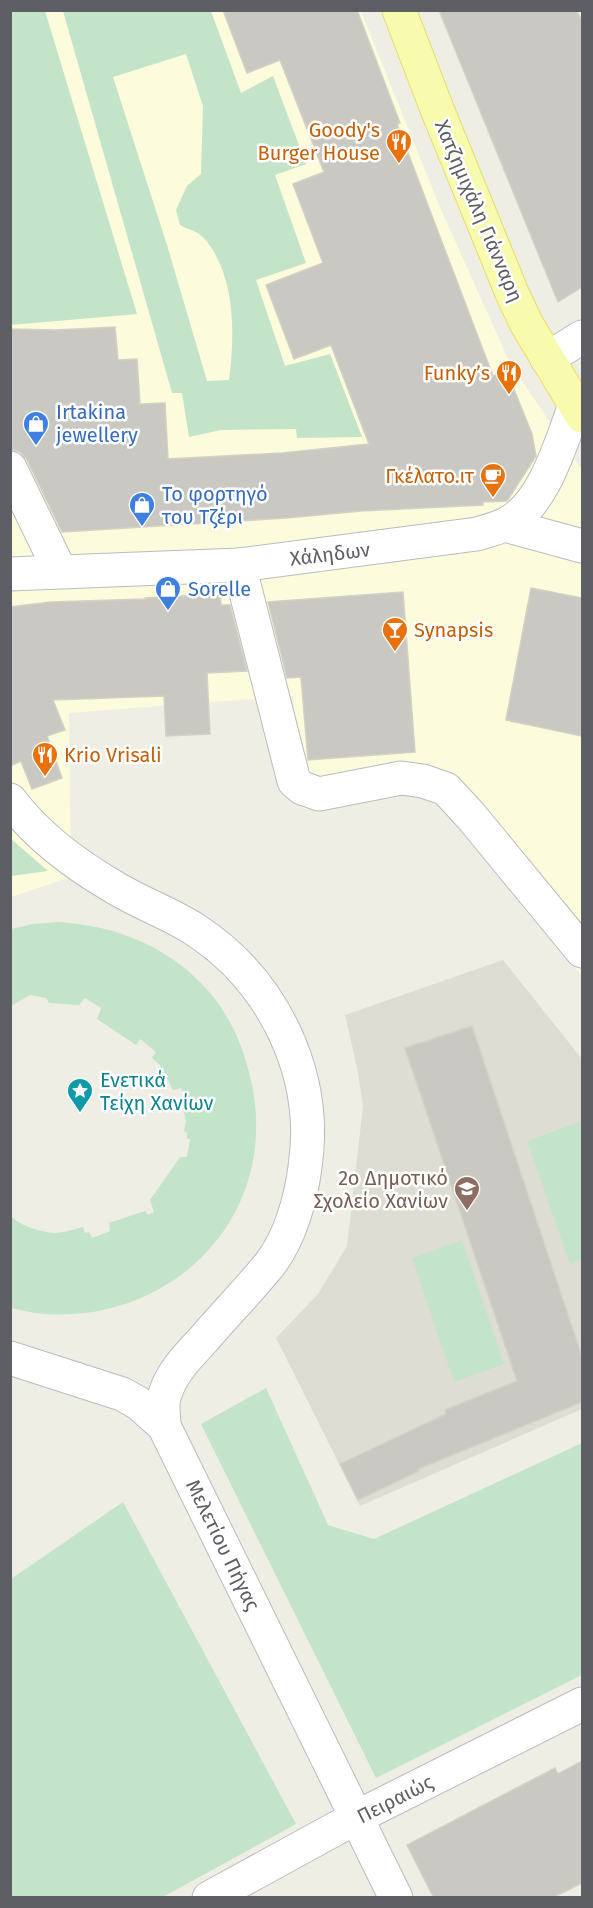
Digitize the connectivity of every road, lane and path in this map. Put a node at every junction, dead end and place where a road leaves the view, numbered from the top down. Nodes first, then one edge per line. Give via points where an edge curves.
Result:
1 (399, 10) edge
2 (582, 337) edge
3 (547, 359) junction
4 (579, 410) edge
5 (10, 468) edge
6 (505, 525) junction
7 (582, 546) edge
8 (239, 565) junction
9 (60, 571) junction
10 (10, 574) edge
11 (10, 800) edge
12 (582, 951) edge
13 (10, 1358) edge
14 (164, 1426) junction
15 (582, 1704) edge
16 (357, 1817) junction
17 (210, 1898) edge
18 (396, 1898) edge

1 - 3 main road, Χατζημιχάλη Γιάνναρη via 512,293
2 - 3 street
3 - 4 main road, Χατζημιχάλη Γιάνναρη
4 - 6 street, Χάληδων via 540,491
5 - 9 street
6 - 7 street
6 - 8 street, Χάληδων via 447,539
8 - 9 street, Χάληδων
8 - 12 street via 294,781 319,794 401,778 446,789
9 - 10 street, Χάληδων
11 - 14 street via 33,826 80,865 193,928 225,952 265,997 285,1032 299,1070 306,1109 307,1149 289,1227 271,1263 175,1371 164,1396
13 - 14 street, Μελετίου Πήγας via 122,1394
14 - 16 street, Μελετίου Πήγας
15 - 16 street, Πειραιώς
16 - 17 street, Πειραιώς
16 - 18 street, Μελετίου Πήγας

